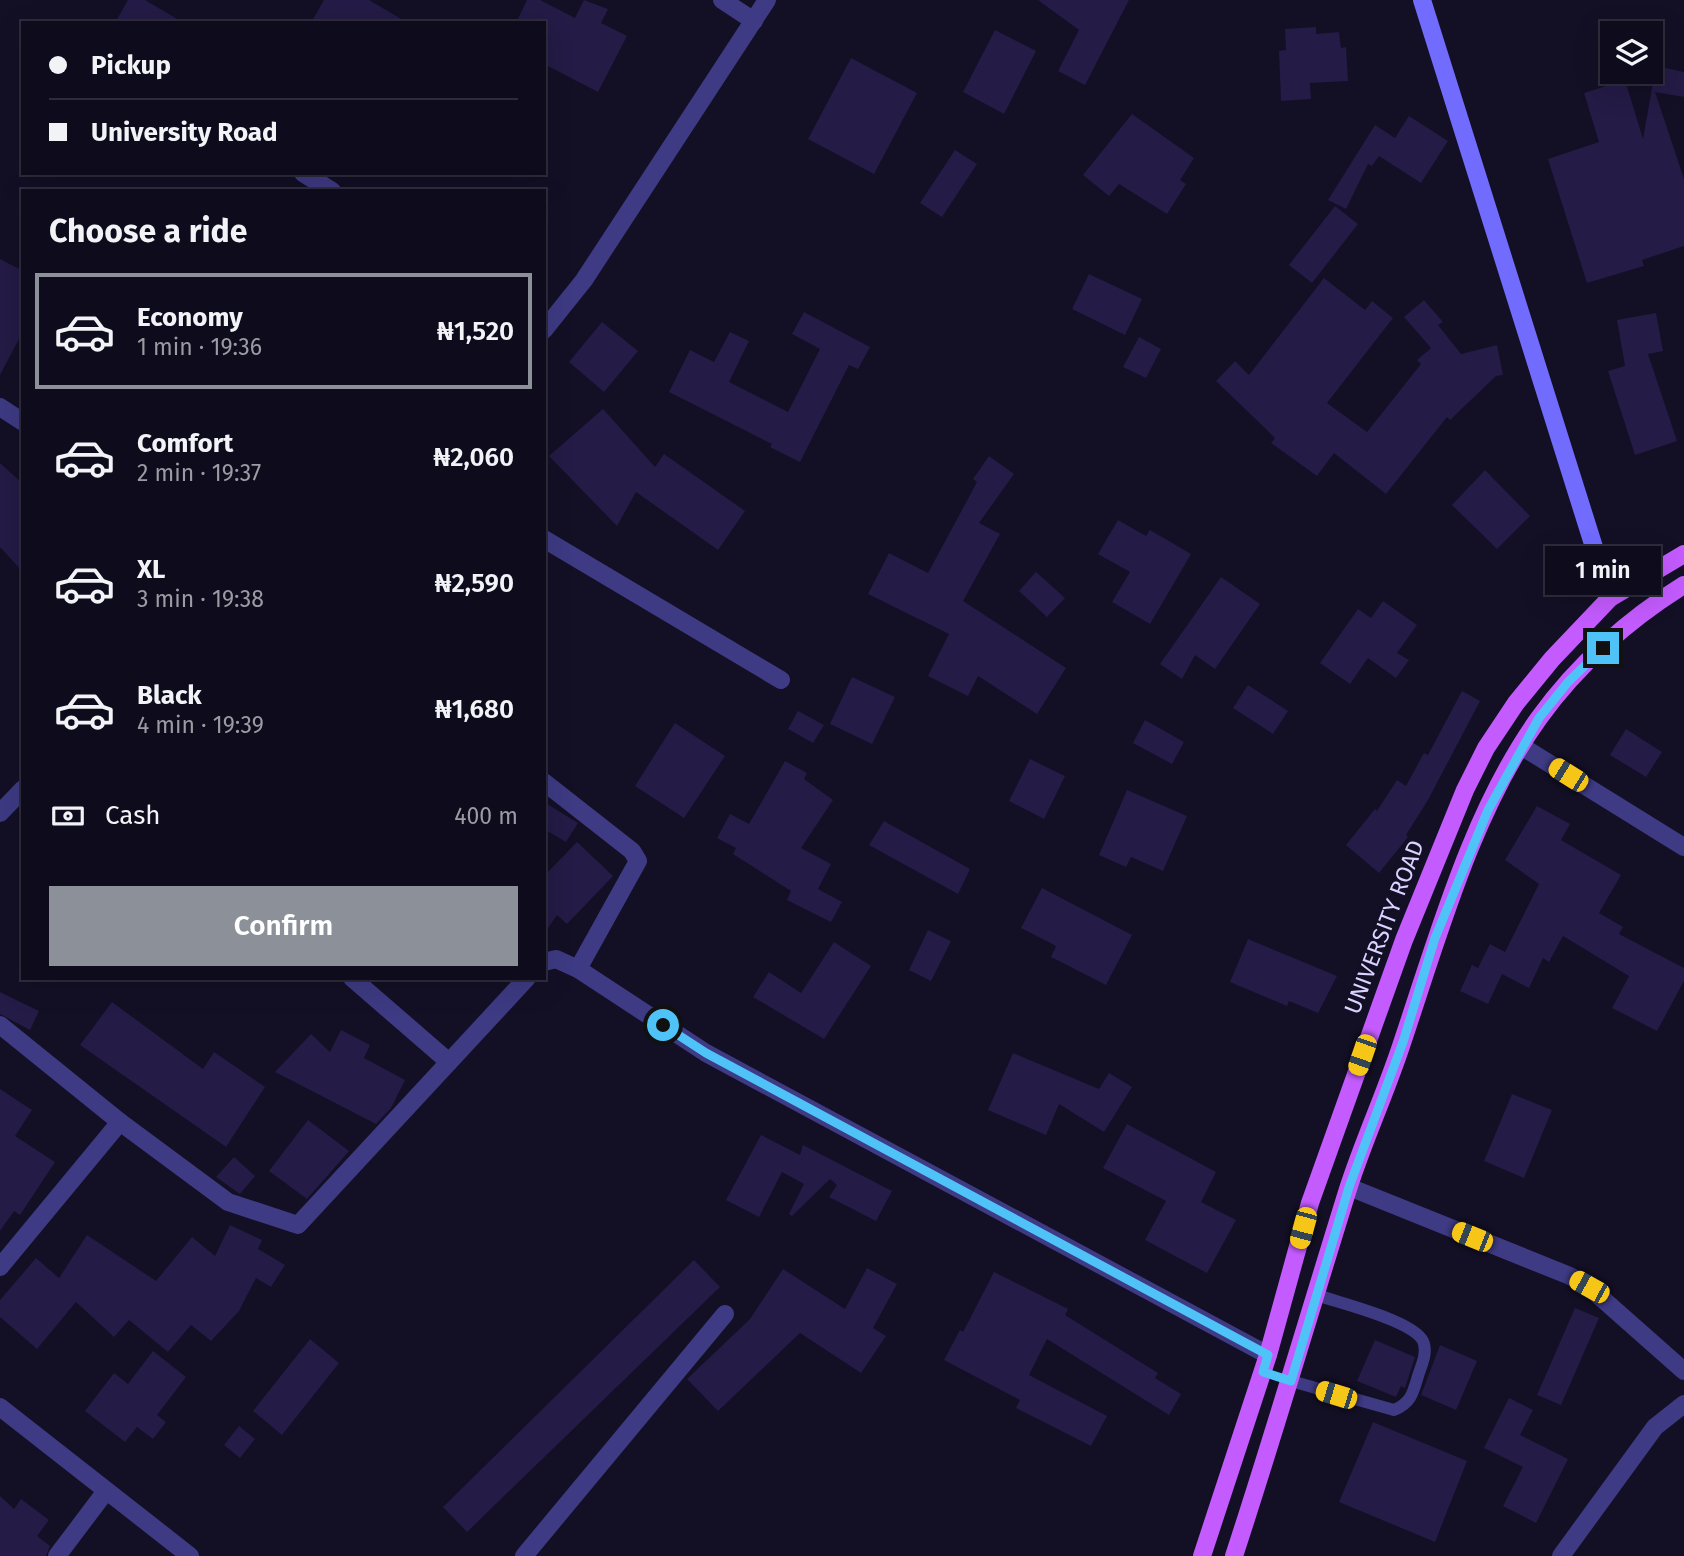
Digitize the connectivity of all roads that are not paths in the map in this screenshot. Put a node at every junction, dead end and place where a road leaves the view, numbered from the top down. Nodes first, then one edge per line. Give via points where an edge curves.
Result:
1 (722, 0) edge
2 (767, 0) edge
3 (1422, 0) edge
4 (754, 21) junction
5 (306, 175) edge
6 (329, 189) edge
7 (546, 324) edge
8 (546, 540) edge
9 (1684, 554) edge
10 (1684, 585) edge
11 (1610, 598) junction
12 (781, 680) dead end
13 (1521, 746) junction
14 (546, 784) edge
15 (21, 791) edge
16 (0, 813) edge
17 (1684, 847) edge
18 (546, 962) edge
19 (578, 969) junction
20 (354, 980) edge
21 (525, 980) edge
22 (0, 1025) edge
23 (449, 1062) junction
24 (120, 1122) junction
25 (1349, 1187) junction
26 (0, 1267) edge
27 (1317, 1296) junction
28 (725, 1314) dead end
29 (1266, 1364) junction
30 (1684, 1371) edge
31 (1291, 1381) junction
32 (1684, 1404) edge
33 (0, 1407) edge
34 (106, 1491) junction
35 (57, 1556) edge
36 (190, 1556) edge
37 (524, 1556) edge
38 (1202, 1556) edge
39 (1234, 1556) edge
40 (1561, 1556) edge

1 - 4 street
2 - 4 street
3 - 11 street
4 - 7 street via 584,280
5 - 6 street
8 - 12 street
9 - 11 main road, UNIVERSITY ROAD
10 - 13 main road via 1652,605 1568,682
11 - 29 main road, UNIVERSITY ROAD via 1516,703 1465,790 1404,940 1310,1203
13 - 17 street
13 - 25 main road via 1488,810 1435,938 1403,1042
14 - 19 street via 632,851 638,861
15 - 16 street
18 - 19 street via 556,959
19 - 29 street via 706,1053
20 - 23 street
21 - 23 street
22 - 24 street
23 - 24 street via 298,1225 228,1202
24 - 26 street
25 - 27 main road
25 - 30 street via 1570,1276 1589,1287
27 - 31 main road
27 - 31 lane via 1411,1327 1424,1343 1425,1354 1411,1398 1394,1410
28 - 37 street
29 - 31 main road
29 - 38 main road, UNIVERSITY ROAD
31 - 39 main road
32 - 40 street via 1656,1427
33 - 34 street
34 - 35 street
34 - 36 street

